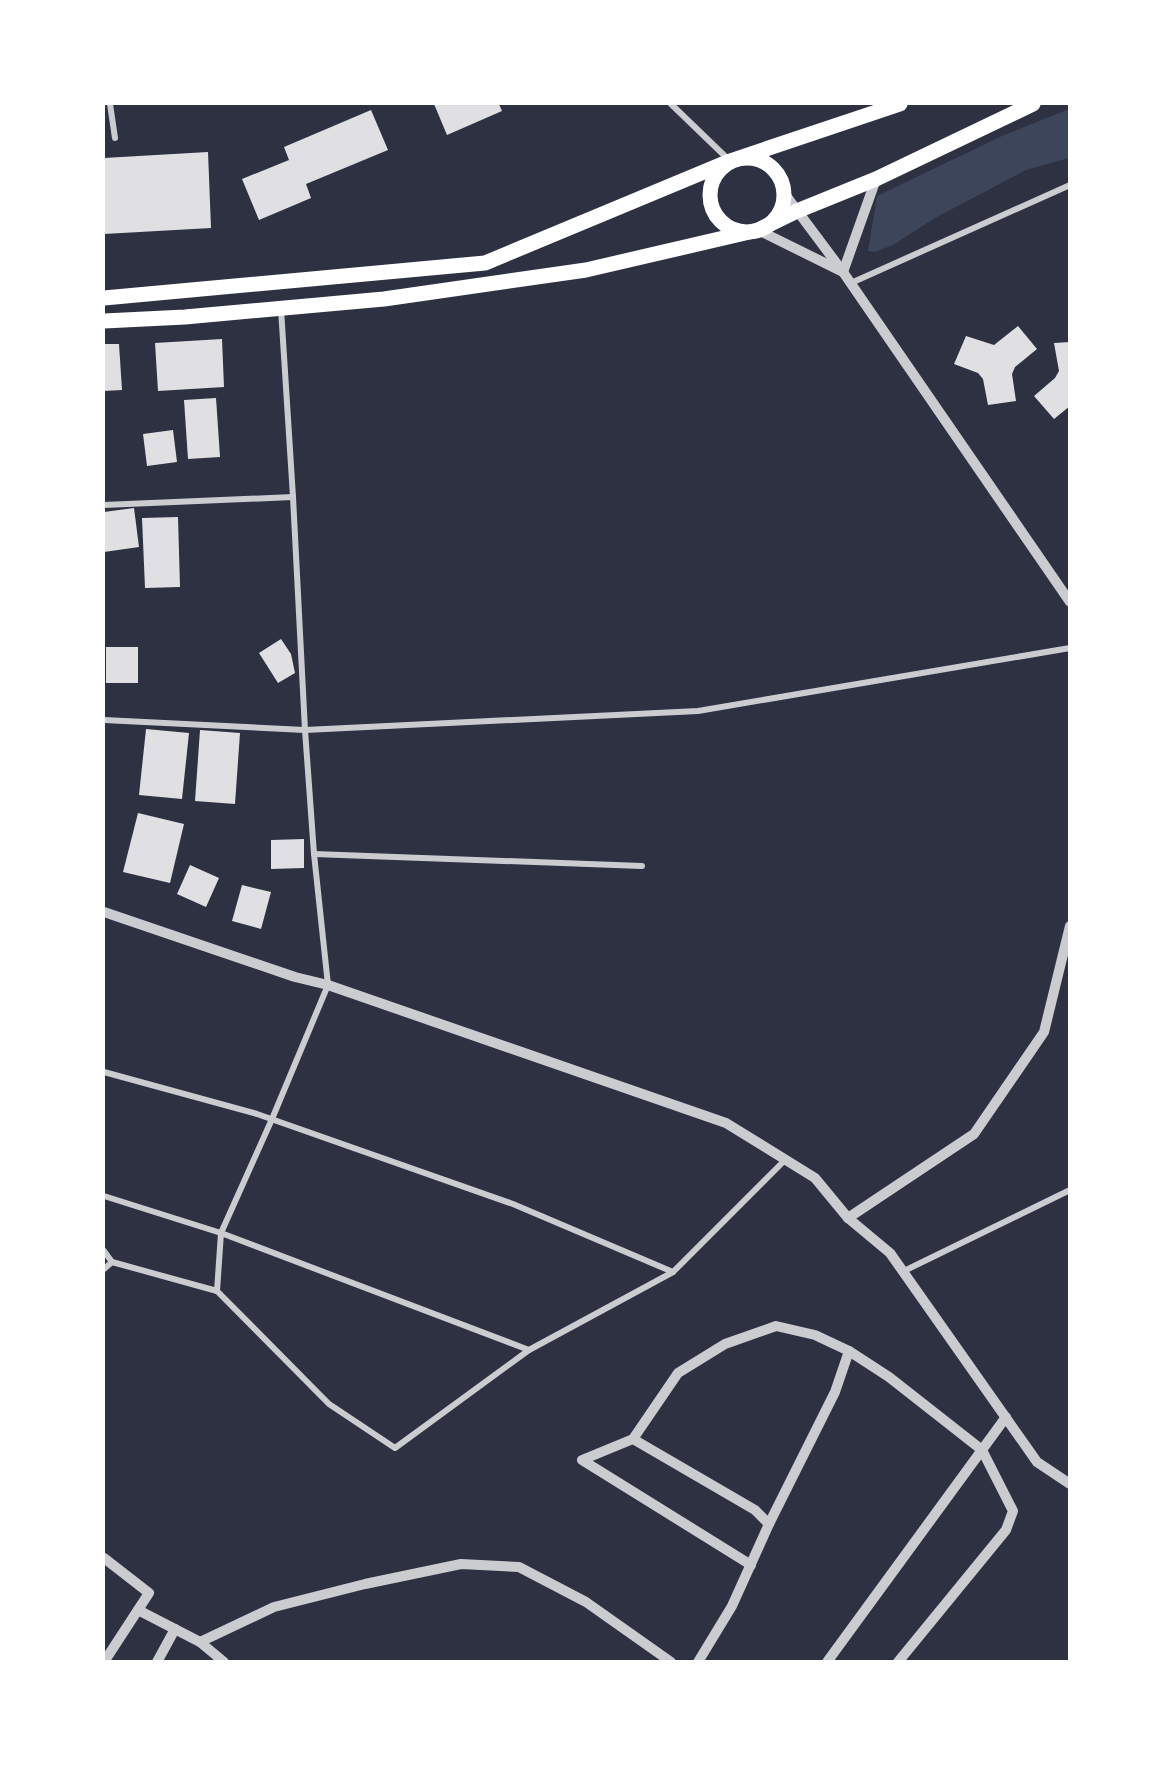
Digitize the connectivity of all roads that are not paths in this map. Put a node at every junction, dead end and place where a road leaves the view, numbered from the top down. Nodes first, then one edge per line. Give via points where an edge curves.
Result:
1 (110, 104) edge
2 (671, 104) edge
3 (874, 104) edge
4 (900, 104) edge
5 (1034, 104) edge
6 (864, 117) junction
7 (115, 138) dead end
8 (730, 161) junction
9 (876, 179) junction
10 (1070, 185) edge
11 (784, 193) junction
12 (797, 211) junction
13 (758, 230) junction
14 (843, 272) junction
15 (851, 283) junction
16 (104, 298) edge
17 (280, 309) junction
18 (104, 321) edge
19 (293, 497) junction
20 (104, 505) edge
21 (1070, 602) edge
22 (1070, 648) edge
23 (104, 720) edge
24 (305, 730) junction
25 (314, 854) junction
26 (642, 866) dead end
27 (104, 912) edge
28 (1070, 926) edge
29 (328, 985) junction
30 (104, 1072) edge
31 (272, 1119) junction
32 (785, 1160) junction
33 (1070, 1190) edge
34 (104, 1196) edge
35 (848, 1218) junction
36 (221, 1233) junction
37 (104, 1251) edge
38 (112, 1262) junction
39 (104, 1269) edge
40 (903, 1271) junction
41 (673, 1272) junction
42 (217, 1291) junction
43 (529, 1350) junction
44 (849, 1351) junction
45 (1006, 1417) junction
46 (633, 1439) junction
47 (982, 1450) junction
48 (1070, 1484) edge
49 (769, 1524) junction
50 (104, 1558) edge
51 (751, 1565) junction
52 (138, 1610) junction
53 (175, 1629) junction
54 (200, 1642) junction
55 (104, 1662) edge
56 (157, 1662) edge
57 (224, 1662) edge
58 (671, 1662) edge
59 (698, 1662) edge
60 (827, 1662) edge
61 (898, 1662) edge

1 - 7 street
2 - 8 street
3 - 6 street
4 - 6 main road
5 - 9 main road
6 - 8 main road
8 - 11 main road via 754,158 766,163 778,176
8 - 13 main road via 713,178 710,203 723,224 733,230
8 - 16 main road via 485,263
9 - 12 main road
9 - 14 street
10 - 15 street
11 - 12 street
11 - 13 main road via 777,216
12 - 13 main road
12 - 14 street
13 - 14 street
13 - 17 main road via 586,270 384,299
14 - 15 street
15 - 21 street
17 - 18 main road
17 - 19 street
19 - 20 street
19 - 24 street
22 - 24 street via 698,711
23 - 24 street
24 - 25 street
25 - 26 street
25 - 29 street
27 - 29 street
28 - 35 street via 1044,1032 974,1134
29 - 31 street
29 - 32 street via 726,1123
30 - 31 street
31 - 36 street
31 - 41 street via 513,1204
32 - 35 street via 815,1179
32 - 41 street
33 - 40 street
34 - 36 street
35 - 40 street via 890,1252
36 - 42 street
36 - 43 street
37 - 38 street
38 - 39 street
38 - 42 street
40 - 45 street
41 - 43 street
42 - 43 street via 329,1404 395,1448
44 - 46 street via 815,1335 776,1326 725,1344 678,1373
44 - 47 street via 889,1377
44 - 49 street via 835,1392
45 - 47 street
45 - 48 street via 1037,1462
46 - 49 street via 755,1510
46 - 51 street via 582,1460
47 - 60 street
47 - 61 street via 1014,1511 1006,1530
49 - 51 street
50 - 52 street via 149,1593
51 - 59 street
52 - 53 street
52 - 55 street
53 - 54 street
53 - 56 street
54 - 57 street
54 - 58 street via 274,1607 461,1564 519,1567 586,1602

